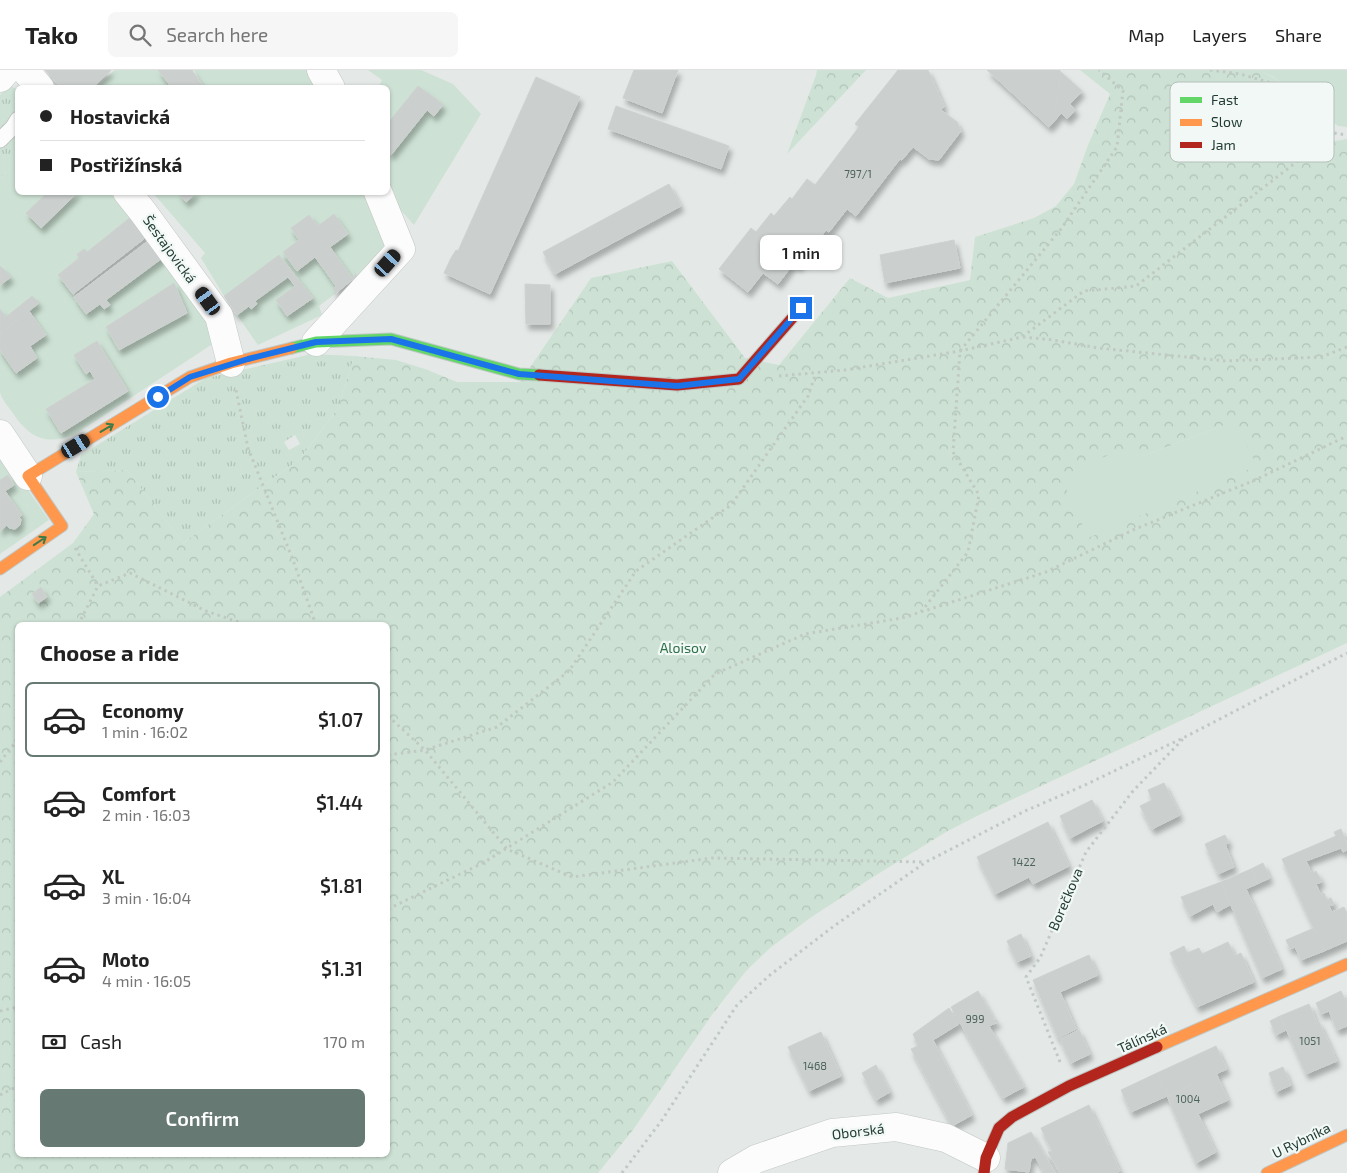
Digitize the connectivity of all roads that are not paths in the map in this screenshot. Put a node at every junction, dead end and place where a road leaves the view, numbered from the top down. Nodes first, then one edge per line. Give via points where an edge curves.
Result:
1 (7, 70) edge
2 (321, 70) edge
3 (0, 78) edge
4 (329, 85) edge
5 (15, 124) edge
6 (0, 140) edge
7 (129, 195) edge
8 (379, 195) edge
9 (801, 308) dead end
10 (316, 342) junction
11 (231, 363) junction
12 (0, 434) edge
13 (28, 476) junction
14 (0, 569) edge
15 (1347, 964) edge
16 (1347, 1135) edge
17 (985, 1166) edge
18 (732, 1173) edge
19 (1268, 1173) edge

1 - 3 street
2 - 4 street
5 - 6 lane
7 - 11 street, Šestajovická via 219,316
8 - 10 street via 401,249
9 - 10 street via 739,379 677,386 519,374 391,339
10 - 11 street
13 -> 11 street via 190,377
12 - 13 street
14 -> 13 street via 62,526
15 - 17 street, Tálínská via 1069,1086 1012,1117 999,1128
16 - 19 street, U Rybníka
17 - 18 street, Oborská via 946,1138 896,1127 832,1133 756,1159

